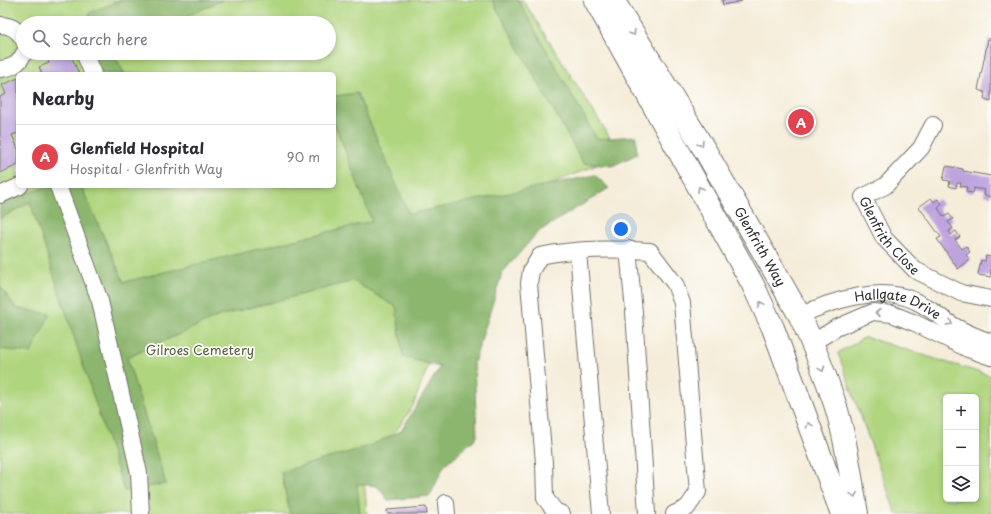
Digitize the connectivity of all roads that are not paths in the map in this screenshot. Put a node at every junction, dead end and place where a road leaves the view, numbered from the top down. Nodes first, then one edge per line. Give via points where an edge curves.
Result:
1 (595, 0) edge
2 (613, 0) edge
3 (0, 25) edge
4 (16, 29) edge
5 (19, 60) edge
6 (87, 60) edge
7 (0, 69) edge
8 (93, 72) edge
9 (933, 125) dead end
10 (16, 188) edge
11 (59, 188) edge
12 (0, 195) edge
13 (628, 249) junction
14 (578, 252) junction
15 (991, 299) edge
16 (800, 316) junction
17 (773, 328) junction
18 (804, 342) junction
19 (991, 342) edge
20 (991, 357) edge
21 (141, 514) edge
22 (562, 514) edge
23 (600, 514) edge
24 (647, 514) edge
25 (674, 514) edge
26 (842, 514) edge
27 (857, 514) edge

17 -> 1 highway, Glenfrith Way via 753,286
2 -> 16 highway, Glenfrith Way via 706,152
3 - 4 street
5 - 7 street via 12,67
6 - 8 street
9 - 15 street, Glenfrith Close via 921,148 885,186 863,197 884,238 915,270 961,293
10 - 12 street
11 - 21 street via 100,301 139,473
13 - 14 street
13 - 24 street
13 - 25 street via 650,251 676,284 682,303 698,492 687,508
14 - 22 street via 540,256 531,271 529,283 545,498
14 - 23 street
16 - 18 highway, Glenfrith Way
16 -> 19 street, Hallgate Drive via 815,308 862,295 891,293 915,300 956,327
17 - 18 highway
26 -> 17 highway, Glenfrith Way
20 -> 18 street, Hallgate Drive via 892,314 874,312
18 - 26 highway via 834,462
18 -> 27 highway, Glenfrith Way via 835,404

